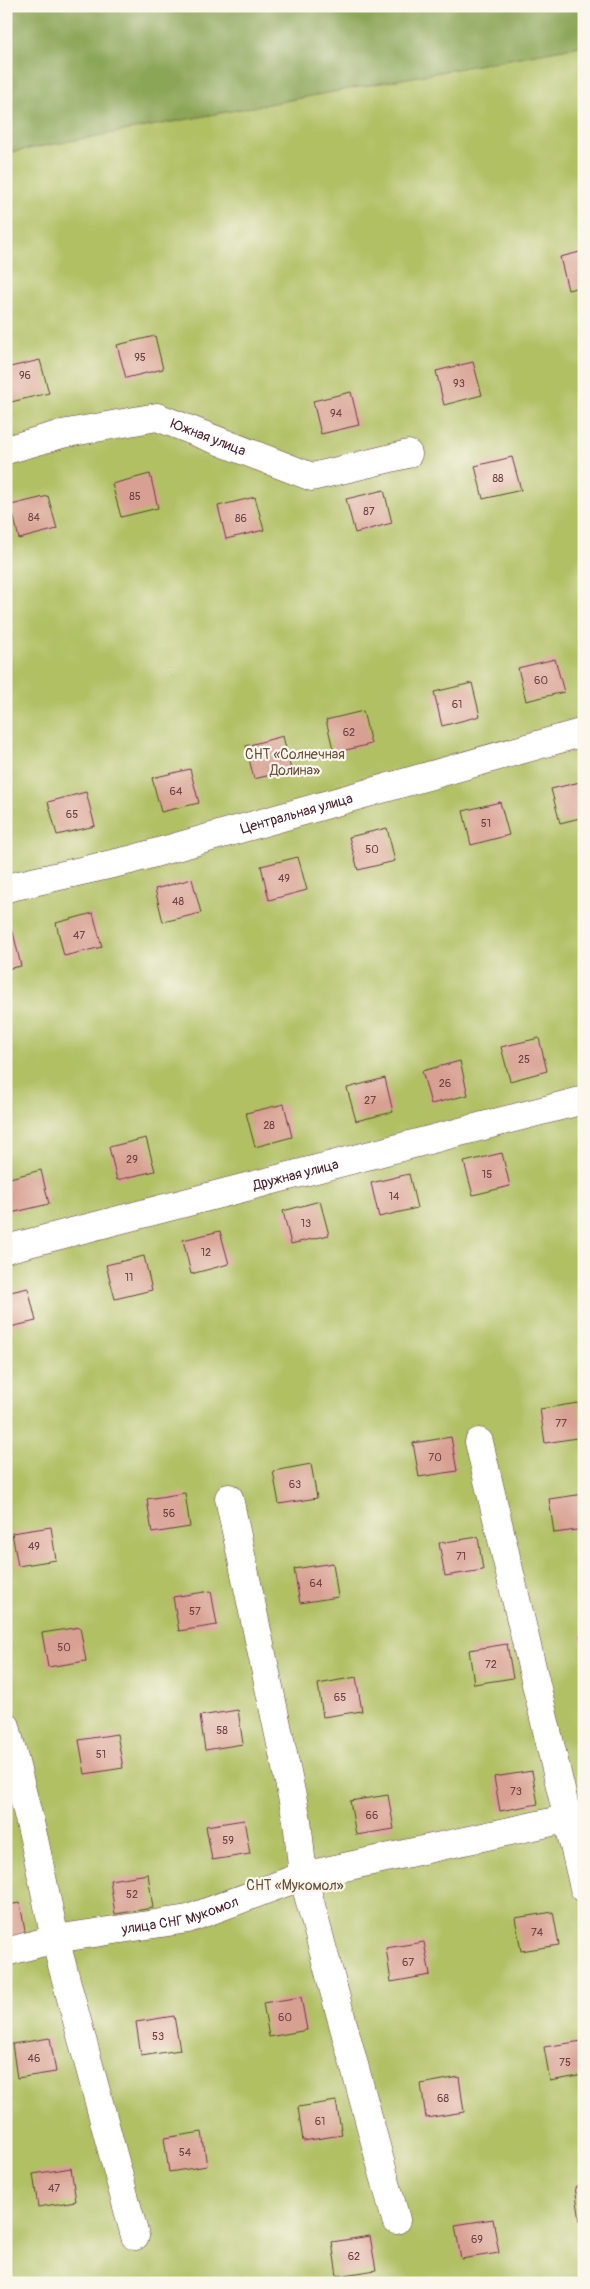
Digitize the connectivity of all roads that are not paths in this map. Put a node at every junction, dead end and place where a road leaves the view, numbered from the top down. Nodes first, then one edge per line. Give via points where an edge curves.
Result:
1 (6, 450) edge
2 (408, 454) dead end
3 (584, 732) edge
4 (6, 888) edge
5 (584, 1100) edge
6 (6, 1249) edge
7 (479, 1442) dead end
8 (229, 1498) dead end
9 (6, 1726) edge
10 (575, 1817) edge
11 (303, 1876) junction
12 (584, 1888) edge
13 (55, 1939) junction
14 (6, 1952) edge
15 (396, 2220) dead end
16 (134, 2236) dead end

1 - 2 street, Южная улица via 62,434 157,417 312,477
3 - 4 street, Центральная улица via 130,860
5 - 6 street, Дружная улица
7 - 10 street
8 - 11 street via 297,1820
9 - 13 street
10 - 11 street, улица СНГ Мукомол
10 - 12 street
11 - 13 street, улица СНГ Мукомол via 188,1919
11 - 15 street
13 - 14 street, улица СНГ Мукомол
13 - 16 street

